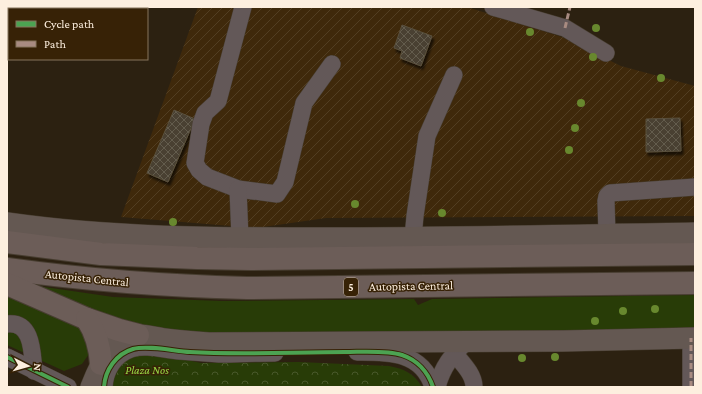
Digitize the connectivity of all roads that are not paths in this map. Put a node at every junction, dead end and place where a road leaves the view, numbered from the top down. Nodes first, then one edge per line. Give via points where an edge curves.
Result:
1 (243, 7) edge
2 (493, 7) edge
3 (606, 52) dead end
4 (332, 64) dead end
5 (454, 75) dead end
6 (695, 187) edge
7 (238, 189) junction
8 (7, 223) edge
9 (695, 232) edge
10 (607, 234) junction
11 (240, 238) junction
12 (413, 238) junction
13 (7, 242) edge
14 (695, 254) edge
15 (7, 268) edge
16 (695, 283) edge
17 (7, 284) edge
18 (87, 319) junction
19 (7, 324) edge
20 (138, 335) junction
21 (693, 338) edge
22 (166, 340) junction
23 (461, 347) junction
24 (206, 353) junction
25 (7, 357) edge
26 (34, 371) junction
27 (99, 379) edge
28 (68, 387) edge
29 (433, 387) edge
30 (437, 387) edge
31 (474, 387) edge
32 (690, 387) edge

1 - 7 street via 218,101 205,113 201,124 195,163 207,177
2 - 3 street via 565,28
4 - 7 street via 304,103 285,182 277,194
5 - 12 street via 427,136
6 - 10 street via 610,193 606,201
7 - 11 street
8 - 11 main road via 116,235
9 - 10 main road
10 - 12 main road
11 - 12 main road
13 - 14 highway via 101,254 197,258
15 - 16 highway, Autopista Central / 5 via 104,280 247,288
17 - 18 highway
18 - 20 highway
18 - 27 highway via 98,342
19 - 26 street via 19,326 26,332 30,341
20 - 22 main road
20 - 27 main road via 116,344 108,353
21 - 23 main road via 563,341
21 - 32 street
22 - 23 main road
22 - 24 main road
23 - 30 street via 444,368
23 - 31 street
24 - 27 street via 139,347 124,352
24 - 29 street via 395,354 409,358 420,366
25 - 26 street
26 - 28 street

